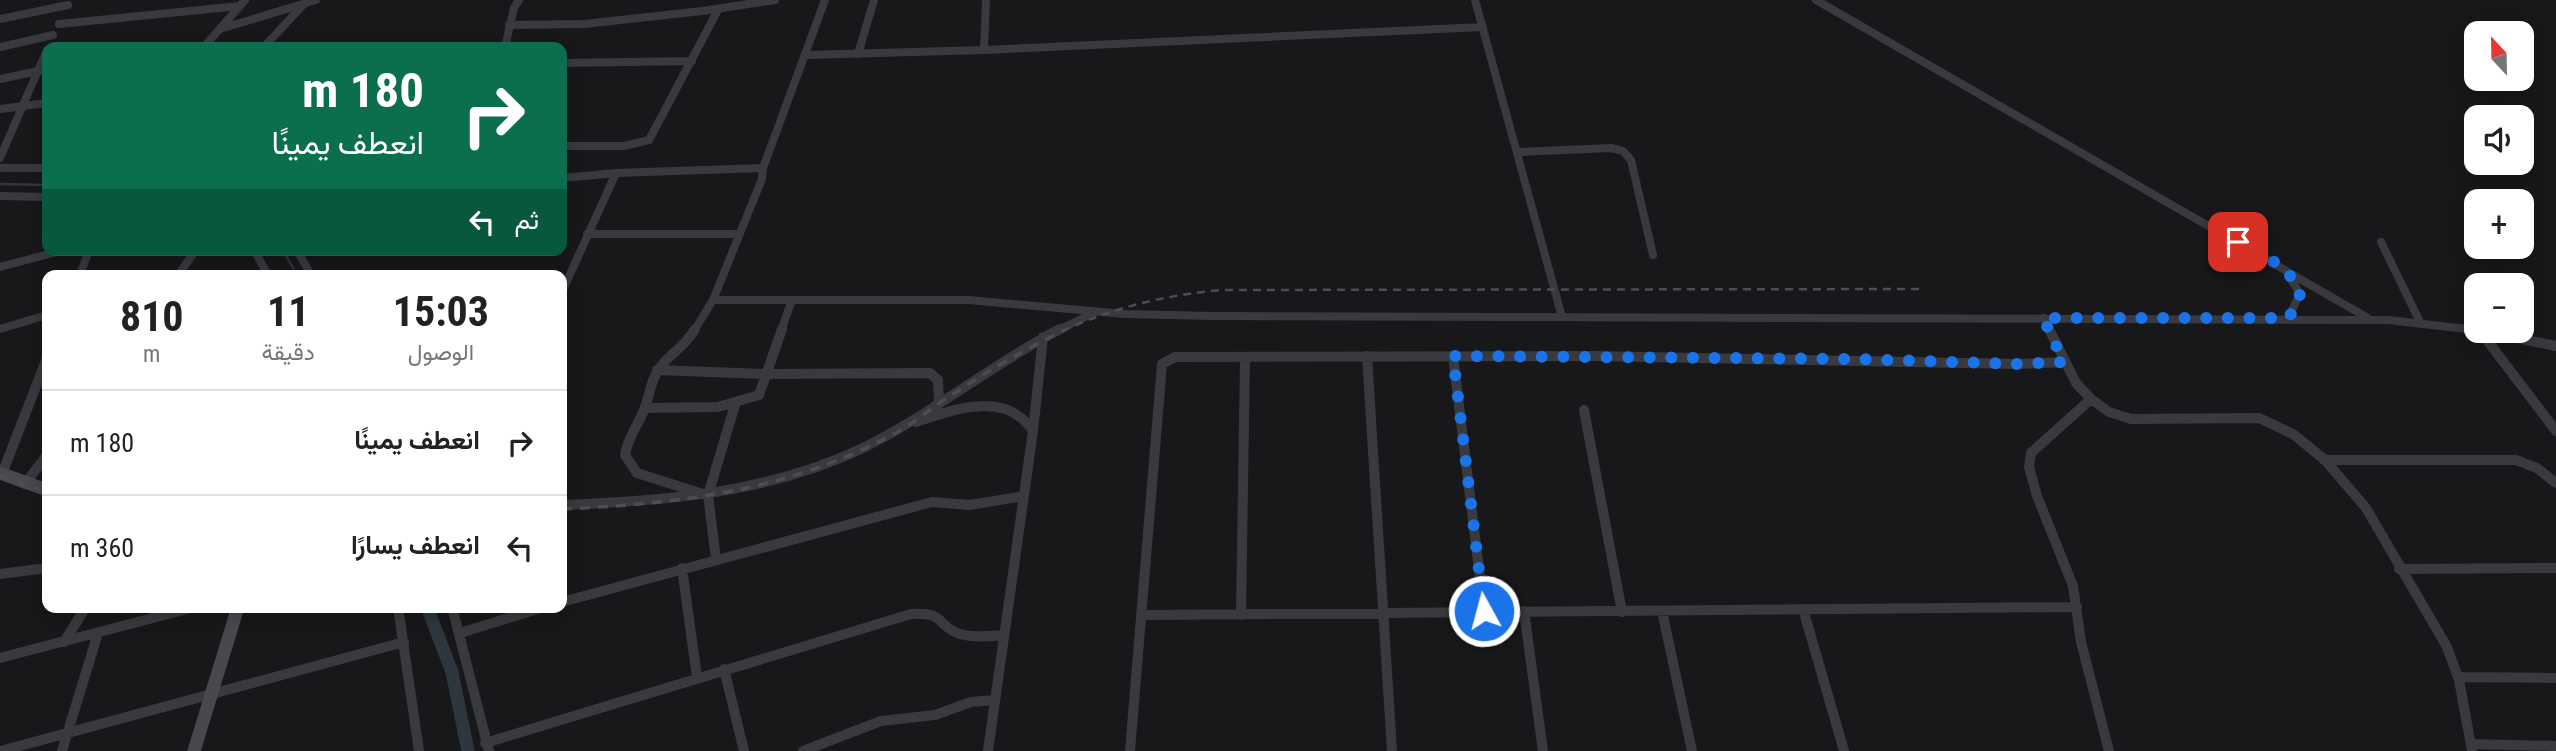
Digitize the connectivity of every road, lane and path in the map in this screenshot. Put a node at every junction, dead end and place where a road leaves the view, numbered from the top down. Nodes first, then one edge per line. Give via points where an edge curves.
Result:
1 (316, 0) edge
2 (519, 0) edge
3 (775, 0) edge
4 (825, 0) edge
5 (874, 0) edge
6 (986, 0) edge
7 (1475, 0) edge
8 (1816, 0) edge
9 (69, 2) edge
10 (305, 2) edge
11 (243, 3) edge
12 (718, 9) junction
13 (0, 19) edge
14 (59, 24) junction
15 (509, 25) junction
16 (1483, 27) junction
17 (220, 29) junction
18 (53, 35) junction
19 (50, 42) edge
20 (208, 42) edge
21 (269, 42) edge
22 (506, 42) edge
23 (0, 47) edge
24 (984, 50) junction
25 (858, 54) junction
26 (807, 55) junction
27 (692, 61) junction
28 (567, 63) edge
29 (42, 69) edge
30 (42, 71) edge
31 (0, 79) edge
32 (42, 104) edge
33 (24, 106) junction
34 (0, 109) edge
35 (567, 146) edge
36 (1518, 152) junction
37 (0, 158) edge
38 (0, 168) edge
39 (42, 168) edge
40 (763, 168) junction
41 (616, 173) junction
42 (567, 177) edge
43 (0, 196) edge
44 (42, 197) edge
45 (587, 234) junction
46 (739, 234) junction
47 (2381, 242) dead end
48 (1653, 255) dead end
49 (42, 256) edge
50 (0, 267) edge
51 (2283, 267) junction
52 (567, 280) edge
53 (713, 300) junction
54 (792, 300) junction
55 (1097, 312) junction
56 (42, 317) edge
57 (1562, 317) junction
58 (2043, 318) junction
59 (2288, 318) junction
60 (2369, 319) junction
61 (2420, 322) junction
62 (2464, 328) edge
63 (0, 329) edge
64 (1043, 337) junction
65 (2534, 341) edge
66 (2490, 343) edge
67 (2556, 346) edge
68 (1367, 356) junction
69 (1453, 356) junction
70 (1245, 358) junction
71 (2064, 362) junction
72 (657, 370) junction
73 (42, 371) edge
74 (766, 374) junction
75 (2091, 399) junction
76 (939, 401) junction
77 (735, 405) junction
78 (645, 408) junction
79 (1584, 410) dead end
80 (904, 426) junction
81 (1033, 431) junction
82 (2556, 431) edge
83 (2324, 460) junction
84 (42, 461) edge
85 (1, 474) edge
86 (2556, 483) edge
87 (25, 485) junction
88 (42, 489) edge
89 (708, 495) junction
90 (1024, 496) junction
91 (567, 505) edge
92 (716, 559) junction
93 (682, 568) junction
94 (2556, 568) edge
95 (42, 569) edge
96 (2399, 569) junction
97 (0, 574) edge
98 (567, 601) edge
99 (2077, 607) junction
100 (1803, 609) junction
101 (1382, 611) junction
102 (1484, 611) junction
103 (1524, 611) junction
104 (1662, 611) junction
105 (1622, 612) junction
106 (82, 613) edge
107 (172, 613) edge
108 (235, 613) edge
109 (399, 613) edge
110 (454, 613) edge
111 (525, 613) edge
112 (1143, 615) junction
113 (1241, 615) junction
114 (97, 633) junction
115 (460, 633) junction
116 (1004, 635) junction
117 (64, 642) junction
118 (404, 642) junction
119 (0, 658) edge
120 (724, 669) junction
121 (697, 677) junction
122 (2459, 677) junction
123 (2556, 678) edge
124 (211, 695) junction
125 (994, 700) junction
126 (66, 733) junction
127 (2556, 746) edge
128 (487, 747) edge
129 (2472, 748) edge
130 (1, 751) edge
131 (62, 751) edge
132 (194, 751) edge
133 (419, 751) edge
134 (744, 751) edge
135 (803, 751) edge
136 (988, 751) edge
137 (1130, 751) edge
138 (1392, 751) edge
139 (1543, 751) edge
140 (1692, 751) edge
141 (1844, 751) edge
142 (2109, 751) edge

1 - 10 street
2 - 15 street
3 - 12 street
4 - 26 street
5 - 25 street
6 - 24 street
7 - 16 street
8 - 51 street
9 - 13 street
9 - 14 street
10 - 17 street
10 - 21 street
11 - 14 street
11 - 17 street
12 - 15 street via 549,26
12 - 27 street
14 - 18 street
15 - 22 street
16 - 24 street
16 - 36 street
17 - 20 street
18 - 19 street
18 - 23 street
24 - 25 street
25 - 26 street
26 - 40 street
27 - 28 street
27 - 35 street via 649,141
29 - 31 street
30 - 33 street
32 - 33 street
33 - 34 street
33 - 37 street
36 - 48 street via 1623,151 1631,160
36 - 57 street
38 - 39 street
40 - 41 street
40 - 46 street
41 - 42 street
41 - 45 street
43 - 44 street
45 - 46 street
45 - 52 street
46 - 53 street
47 - 61 street
49 - 50 street
51 - 59 street via 2300,294
51 - 60 street
53 - 54 street
53 - 72 street via 685,346
54 - 55 street via 968,300
54 - 74 street
55 - 57 street
55 - 64 street
56 - 63 street
57 - 58 street
58 - 59 street
58 - 71 street
59 - 60 street
60 - 61 street
61 - 62 street
64 - 76 street
64 - 81 street
65 - 67 street
66 - 82 street
68 - 69 street
68 - 70 street
68 - 101 street
69 - 71 street
69 - 102 street
70 - 112 street via 1175,357 1162,365
70 - 113 street
71 - 75 street
72 - 74 street
72 - 78 street via 646,391
73 - 85 street
74 - 76 street via 930,373 938,380
74 - 77 street via 759,395
75 - 83 street via 2109,412 2131,419 2259,418 2297,437
75 - 99 street via 2031,453 2029,467
76 - 80 street
77 - 78 street
77 - 89 street
78 - 89 street via 626,447 630,465 651,479
79 - 105 street
80 - 81 street via 952,410 983,407 1017,412
80 - 89 street via 798,473
81 - 90 street
83 - 86 street via 2516,460 2537,468
83 - 96 street via 2375,522
84 - 87 street
85 - 87 street
87 - 88 street
89 - 91 street
89 - 92 street
90 - 92 street via 970,505 932,502
90 - 116 street
92 - 93 street
93 - 98 street
93 - 121 street
94 - 96 street
95 - 97 street
96 - 122 street via 2446,645
99 - 100 street
99 - 142 street via 2081,642
100 - 104 street
100 - 141 street
101 - 102 street
101 - 113 street
101 - 138 street
102 - 103 street
103 - 105 street
103 - 139 street
104 - 105 street
104 - 140 street
106 - 117 street
107 - 114 street
108 - 124 street
109 - 118 street
110 - 115 street
111 - 115 street
112 - 113 street
112 - 137 street
114 - 117 street
114 - 126 street
115 - 128 street
116 - 120 street via 969,636 945,626 939,617 911,614
116 - 125 street
117 - 119 street
118 - 124 street
118 - 133 street
120 - 121 street
120 - 134 street
121 - 128 street
122 - 123 street
122 - 129 street
124 - 126 street
124 - 132 street
125 - 135 street via 881,722
125 - 136 street
126 - 130 street
126 - 131 street
127 - 129 street

